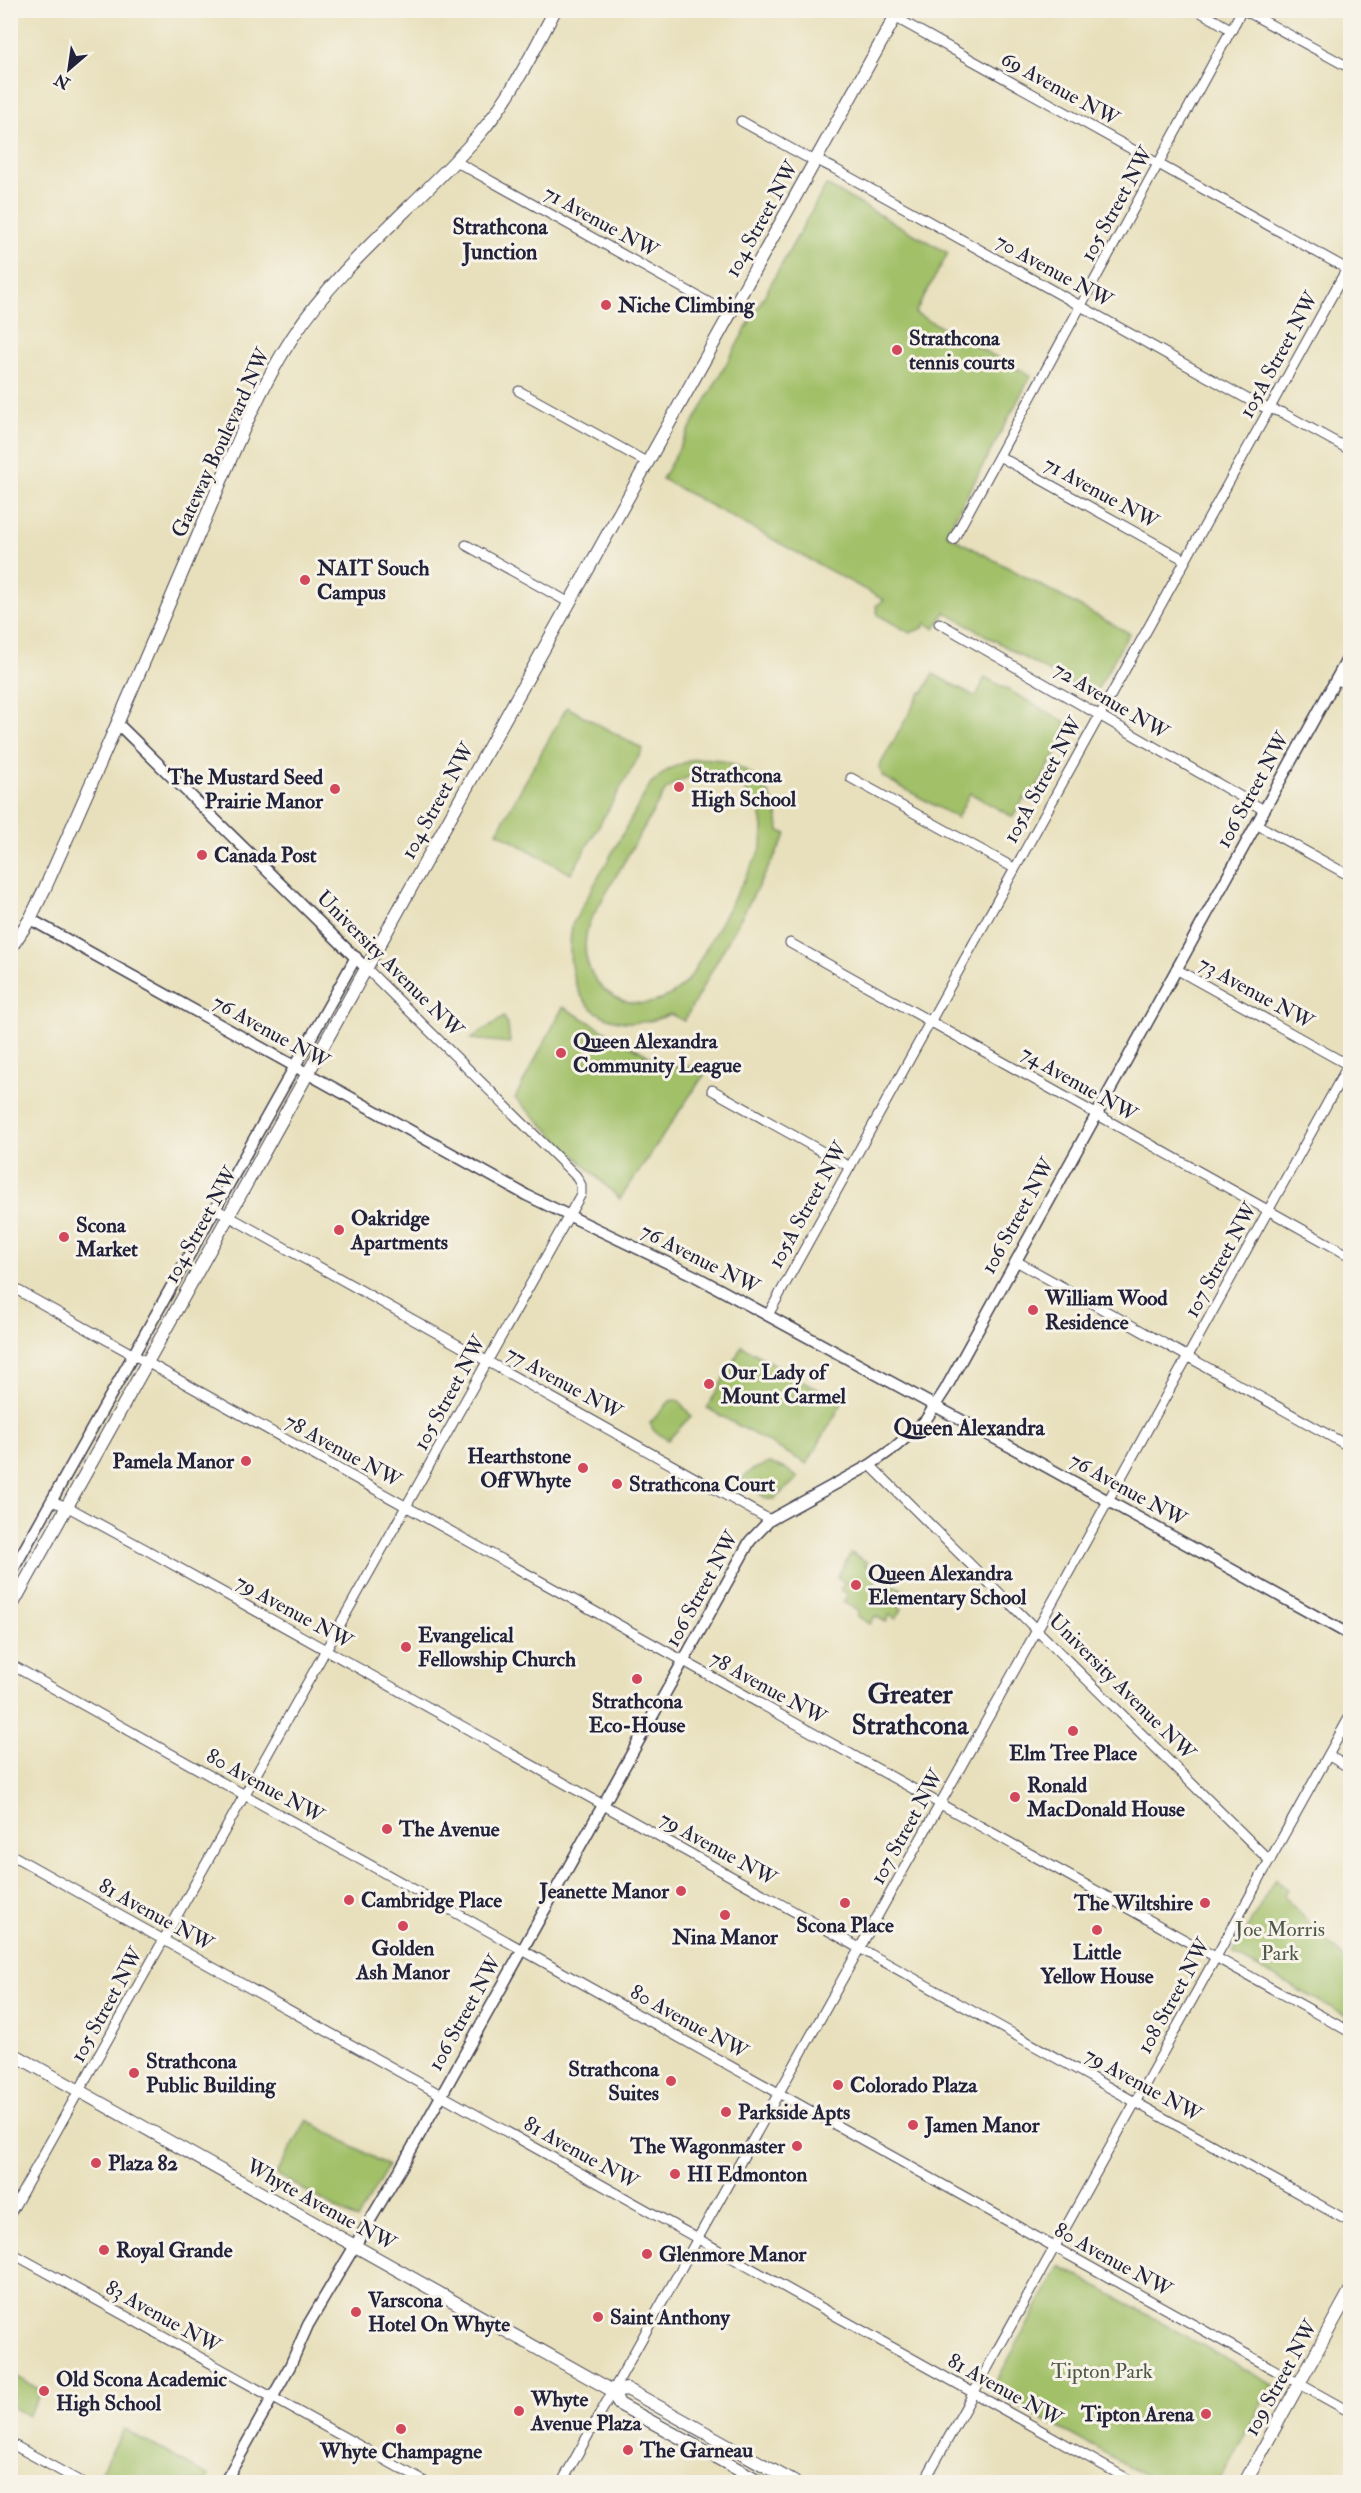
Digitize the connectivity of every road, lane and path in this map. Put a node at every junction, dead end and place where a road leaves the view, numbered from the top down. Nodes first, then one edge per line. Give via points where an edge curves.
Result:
1 (555, 10) edge
2 (882, 10) edge
3 (1197, 10) edge
4 (1243, 10) edge
5 (897, 14) edge
6 (1233, 30) junction
7 (1350, 68) edge
8 (741, 121) dead end
9 (817, 160) junction
10 (455, 161) junction
11 (1159, 165) junction
12 (1349, 266) edge
13 (1081, 307) junction
14 (730, 315) junction
15 (519, 391) dead end
16 (1269, 409) junction
17 (1350, 450) edge
18 (999, 456) junction
19 (648, 463) junction
20 (953, 540) dead end
21 (466, 545) dead end
22 (1185, 560) junction
23 (570, 603) junction
24 (939, 623) dead end
25 (1350, 654) edge
26 (1337, 679) junction
27 (1350, 687) edge
28 (1100, 715) junction
29 (117, 723) junction
30 (851, 778) dead end
31 (1264, 810) junction
32 (1256, 824) junction
33 (1014, 868) junction
34 (1350, 876) edge
35 (30, 919) junction
36 (790, 943) dead end
37 (10, 949) edge
38 (356, 957) junction
39 (367, 969) junction
40 (1176, 969) junction
41 (930, 1020) junction
42 (1350, 1064) edge
43 (293, 1066) junction
44 (307, 1074) junction
45 (712, 1090) dead end
46 (1096, 1114) junction
47 (850, 1167) junction
48 (214, 1208) junction
49 (1268, 1211) junction
50 (228, 1216) junction
51 (568, 1216) junction
52 (1350, 1256) edge
53 (1016, 1261) junction
54 (10, 1286) edge
55 (768, 1315) junction
56 (132, 1354) junction
57 (1188, 1356) junction
58 (147, 1362) junction
59 (488, 1362) junction
60 (934, 1407) junction
61 (1350, 1446) edge
62 (870, 1465) junction
63 (51, 1501) junction
64 (1109, 1501) junction
65 (68, 1507) junction
66 (407, 1507) junction
67 (770, 1520) junction
68 (10, 1575) edge
69 (10, 1609) edge
70 (1037, 1630) junction
71 (1350, 1635) edge
72 (326, 1651) junction
73 (683, 1661) junction
74 (10, 1664) edge
75 (1350, 1716) edge
76 (1329, 1756) junction
77 (1350, 1768) edge
78 (245, 1795) junction
79 (940, 1804) junction
80 (603, 1805) junction
81 (10, 1854) edge
82 (1270, 1861) junction
83 (164, 1940) junction
84 (860, 1948) junction
85 (522, 1950) junction
86 (1216, 1959) junction
87 (1350, 2032) edge
88 (10, 2052) edge
89 (80, 2091) junction
90 (779, 2093) junction
91 (441, 2096) junction
92 (1136, 2102) junction
93 (10, 2214) edge
94 (1350, 2222) edge
95 (698, 2239) junction
96 (355, 2246) junction
97 (1054, 2248) junction
98 (10, 2252) edge
99 (1350, 2291) edge
100 (1300, 2384) junction
101 (613, 2391) junction
102 (974, 2393) junction
103 (272, 2398) junction
104 (1350, 2412) edge
105 (10, 2443) edge
106 (81, 2482) edge
107 (225, 2482) edge
108 (425, 2482) edge
109 (562, 2482) edge
110 (761, 2482) edge
111 (794, 2482) edge
112 (924, 2482) edge
113 (1133, 2482) edge
114 (1245, 2482) edge

1 - 10 main road, Gateway Boulevard NW via 500,108
2 - 5 street, 69 Avenue NW
3 - 6 street
4 - 6 street, 105 Street NW
4 - 7 street
5 - 9 main road, 104 Street NW
5 - 11 street, 69 Avenue NW
6 - 11 street, 105 Street NW
8 - 9 street, 70 Avenue NW
9 - 13 street, 70 Avenue NW
9 - 14 main road, 104 Street NW
10 - 14 street, 71 Avenue NW
10 - 29 main road, Gateway Boulevard NW via 338,278 291,340 250,417
11 - 12 street, 69 Avenue NW
11 - 13 street, 105 Street NW
12 - 16 street, 105A Street NW
13 - 16 street, 70 Avenue NW
13 - 18 street, 105 Street NW
14 - 19 main road, 104 Street NW
15 - 19 street
16 - 17 street, 70 Avenue NW
16 - 22 street, 105A Street NW
18 - 20 street, 105 Street NW
18 - 22 street, 71 Avenue NW
19 - 23 main road, 104 Street NW
21 - 23 street
22 - 28 street, 105A Street NW
23 - 39 main road, 104 Street NW
24 - 28 street, 72 Avenue NW
25 - 26 street, 106 Street NW
26 - 27 street
26 - 31 street, 106 Street NW
28 - 31 street, 72 Avenue NW
28 - 33 street, 105A Street NW
29 - 35 main road, Gateway Boulevard NW
29 - 38 street, University Avenue NW
30 - 33 street
31 - 32 street, 106 Street NW
32 - 34 street
32 - 40 street, 106 Street NW
33 - 41 street, 105A Street NW
35 - 37 main road, Gateway Boulevard NW
35 - 43 street, 76 Avenue NW
36 - 41 street, 74 Avenue NW
38 - 39 street, University Avenue NW
38 - 43 street, 104 Street NW
39 - 44 main road, 104 Street NW
39 - 51 street, University Avenue NW via 579,1180 581,1194
40 - 42 street, 73 Avenue NW
40 - 46 street, 106 Street NW
41 - 46 street, 74 Avenue NW
41 - 47 street, 105A Street NW
42 - 49 street, 107 Street NW
43 - 44 street, 76 Avenue NW
43 - 48 street, 104 Street NW
44 - 50 main road, 104 Street NW
44 - 51 street, 76 Avenue NW
45 - 47 street
46 - 49 street, 74 Avenue NW
46 - 53 street, 106 Street NW
47 - 55 street, 105A Street NW
48 - 50 street, 77 Avenue NW
48 - 56 street, 104 Street NW
49 - 52 street, 74 Avenue NW
49 - 57 street, 107 Street NW
50 - 58 main road, 104 Street NW
50 - 59 street, 77 Avenue NW
51 - 55 street, 76 Avenue NW
51 - 59 street, 105 Street NW
53 - 57 street
53 - 60 street, 106 Street NW
54 - 56 street, 78 Avenue NW
55 - 60 street, 76 Avenue NW
56 - 58 street, 78 Avenue NW
56 - 63 street, 104 Street NW
57 - 61 street
57 - 64 street, 107 Street NW
58 - 65 main road, 104 Street NW
58 - 66 street, 78 Avenue NW
59 - 66 street, 105 Street NW
59 - 67 street, 77 Avenue NW
60 - 62 street, 106 Street NW via 910,1435
60 - 64 street, 76 Avenue NW
62 - 67 street, 106 Street NW
62 - 70 street, University Avenue NW
63 - 65 street, 79 Avenue NW
63 - 68 street, 104 Street NW
64 - 70 street, 107 Street NW
64 - 71 street, 76 Avenue NW
65 - 69 main road, 104 Street NW
65 - 72 street, 79 Avenue NW
66 - 72 street, 105 Street NW
66 - 73 street, 78 Avenue NW
67 - 73 street, 106 Street NW via 750,1541
70 - 79 street, 107 Street NW
70 - 82 street, University Avenue NW
72 - 78 street, 105 Street NW
72 - 80 street, 79 Avenue NW
73 - 79 street, 78 Avenue NW
73 - 80 street, 106 Street NW
74 - 78 street, 80 Avenue NW
75 - 76 street, 108 Street NW
76 - 77 street
76 - 82 street, 108 Street NW
78 - 83 street, 105 Street NW
78 - 85 street, 80 Avenue NW
79 - 84 street, 107 Street NW
79 - 86 street, 78 Avenue NW
80 - 84 street, 79 Avenue NW
80 - 85 street, 106 Street NW
81 - 83 street, 81 Avenue NW
82 - 86 street, 108 Street NW
83 - 89 street, 105 Street NW
83 - 91 street, 81 Avenue NW
84 - 90 street, 107 Street NW
84 - 92 street, 79 Avenue NW
85 - 90 street, 80 Avenue NW
85 - 91 street, 106 Street NW
86 - 87 street, 78 Avenue NW
86 - 92 street, 108 Street NW
88 - 89 main road, Whyte Avenue NW
89 - 93 street, 105 Street NW
89 - 96 main road, Whyte Avenue NW
90 - 95 street, 107 Street NW
90 - 97 street, 80 Avenue NW
91 - 95 street, 81 Avenue NW
91 - 96 street, 106 Street NW
92 - 94 street, 79 Avenue NW
92 - 97 street, 108 Street NW
95 - 101 street, 107 Street NW
95 - 102 street, 81 Avenue NW
96 - 101 main road, Whyte Avenue NW
96 - 103 street, 106 Street NW via 308,2325
97 - 100 street, 80 Avenue NW
97 - 102 street, 108 Street NW
98 - 103 street, 83 Avenue NW
99 - 100 main road, 109 Street NW
100 - 104 street, 80 Avenue NW
100 - 114 main road, 109 Street NW
101 - 109 street, 107 Street NW
101 - 110 main road, Whyte Avenue NW via 619,2404
101 - 111 main road, Whyte Avenue NW via 627,2389
102 - 112 street, 108 Street NW
102 - 113 street, 81 Avenue NW
103 - 107 street, 106 Street NW
103 - 108 street, 83 Avenue NW
105 - 106 street

